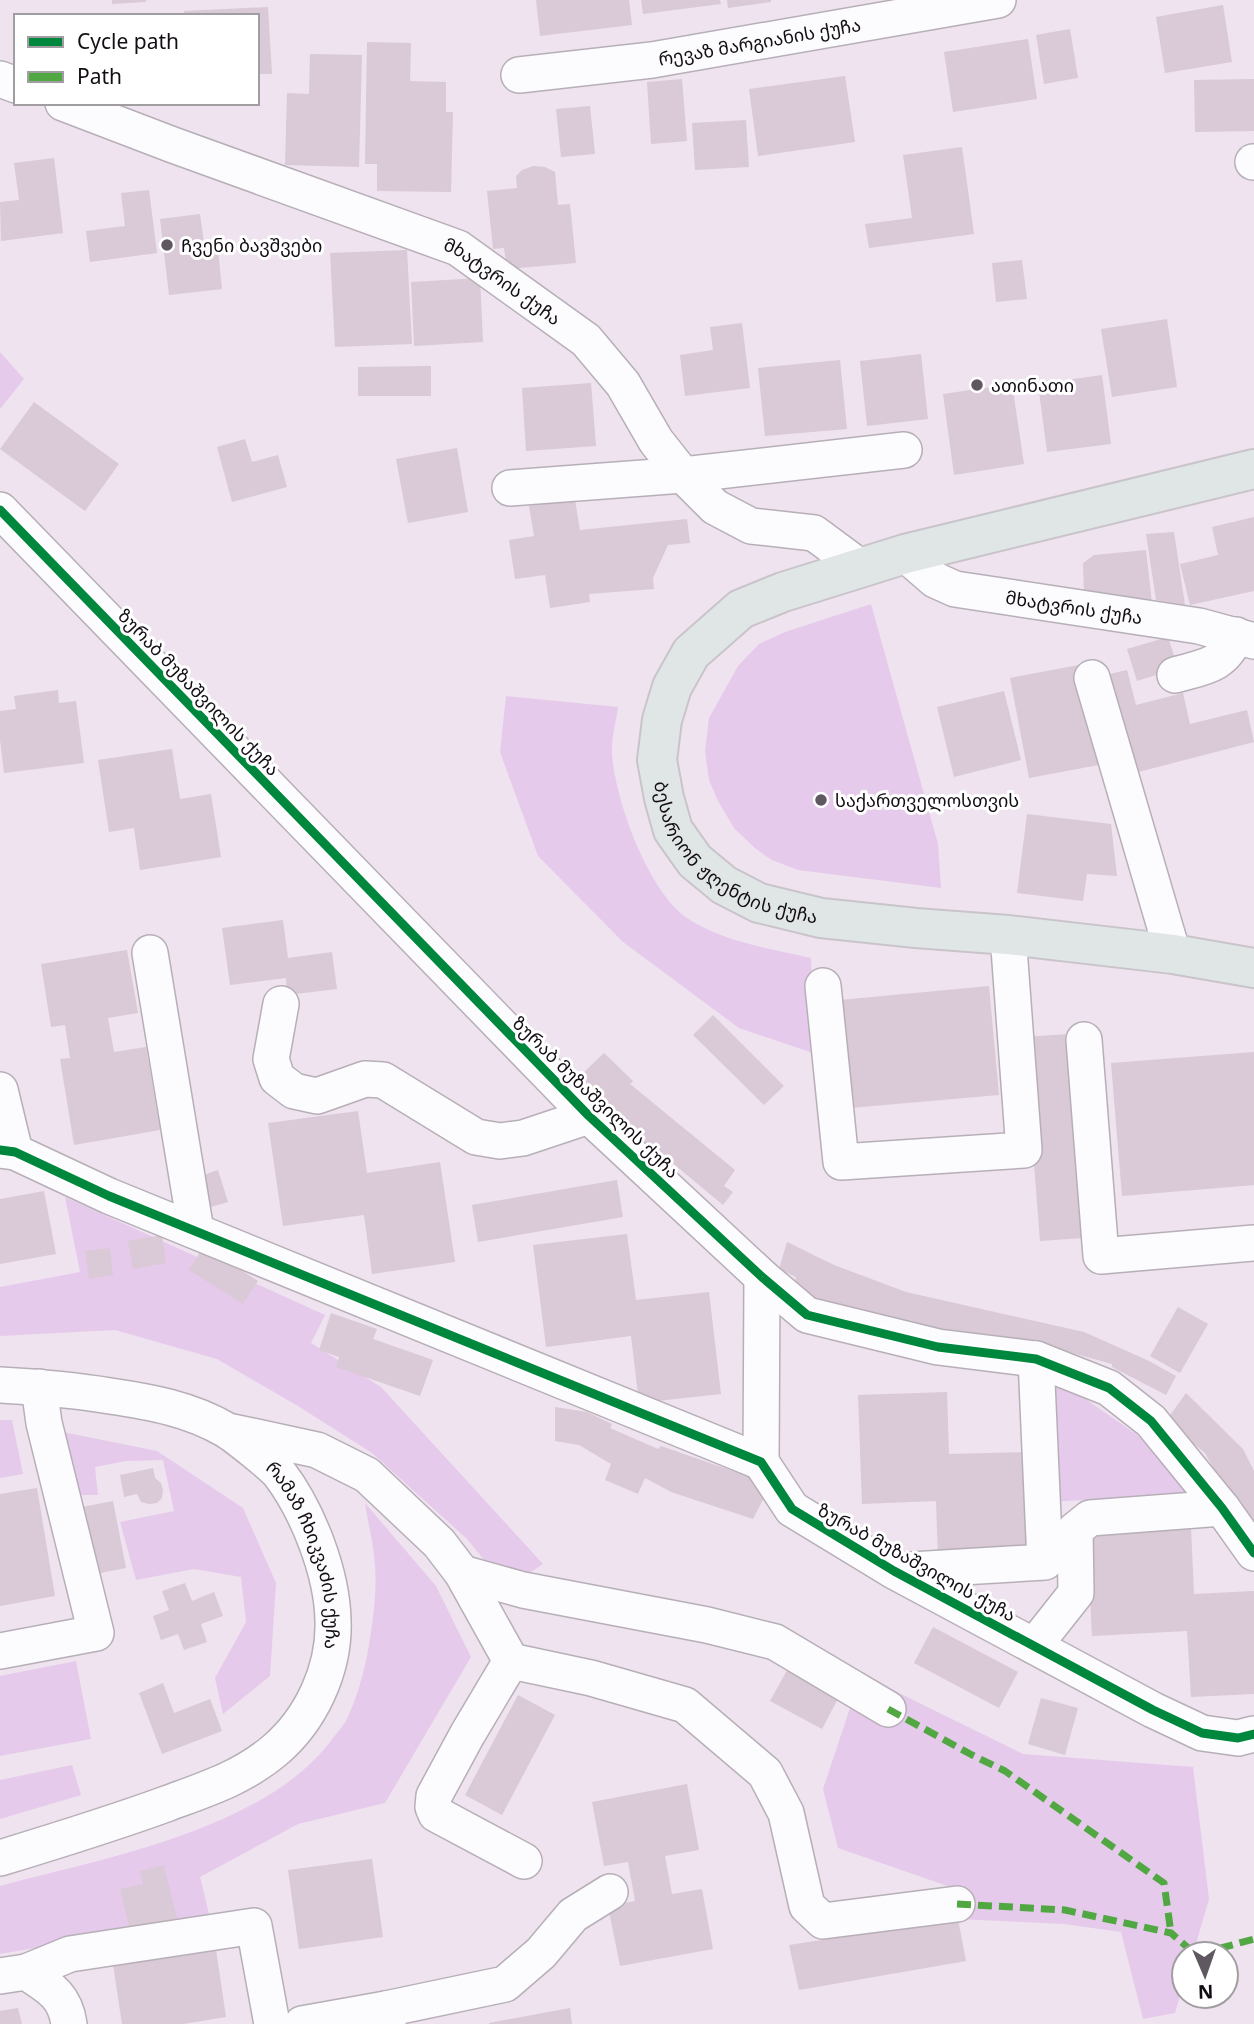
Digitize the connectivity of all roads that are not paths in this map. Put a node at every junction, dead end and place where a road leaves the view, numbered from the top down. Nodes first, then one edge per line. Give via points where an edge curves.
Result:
1 (998, 0) edge
2 (519, 75) dead end
3 (68, 105) edge
4 (904, 450) dead end
5 (1254, 469) edge
6 (683, 475) junction
7 (510, 488) dead end
8 (0, 510) edge
9 (905, 554) junction
10 (860, 567) junction
11 (1245, 638) edge
12 (1175, 675) dead end
13 (1092, 678) dead end
14 (1008, 935) junction
15 (150, 953) dead end
16 (1173, 954) junction
17 (1254, 968) edge
18 (822, 986) dead end
19 (281, 1003) dead end
20 (1084, 1040) dead end
21 (0, 1090) edge
22 (589, 1116) junction
23 (7, 1151) edge
24 (196, 1230) junction
25 (1254, 1243) edge
26 (762, 1276) junction
27 (1036, 1359) junction
28 (0, 1385) edge
29 (39, 1387) junction
30 (226, 1430) junction
31 (761, 1462) junction
32 (1222, 1508) junction
33 (1254, 1553) edge
34 (894, 1571) junction
35 (462, 1573) junction
36 (1034, 1646) junction
37 (0, 1651) edge
38 (511, 1661) junction
39 (888, 1709) dead end
40 (1254, 1734) edge
41 (0, 1858) edge
42 (524, 1861) dead end
43 (610, 1892) dead end
44 (957, 1904) dead end
45 (13, 1974) edge
46 (387, 2017) edge
47 (69, 2024) edge
48 (272, 2024) edge
49 (302, 2024) edge

1 - 2 street, რევაზ მარგიანის ქუჩა via 652,60
3 - 6 street, მხატვრის ქუჩა via 458,248 586,340 623,384 656,441
4 - 6 street
5 - 9 main road, ბესარიონ ჟღენტის ქუჩა
6 - 7 street
6 - 10 street, მხატვრის ქუჩა via 715,507 751,526 814,533
8 - 22 street, ზურაბ მუზაშვილის ქუჩა
9 - 10 main road, ბესარიონ ჟღენტის ქუჩა
9 - 11 street, მხატვრის ქუჩა via 939,583 956,589 1199,626
10 - 14 main road, ბესარიონ ჟღენტის ქუჩა via 741,609 691,653 672,687 657,760 673,830 695,861 724,885 759,903 821,918
11 - 12 street via 1216,663
13 - 16 street
14 - 16 main road, ბესარიონ ჟღენტის ქუჩა
14 - 18 street via 1024,1150 841,1162
15 - 24 street
16 - 17 main road, ბესარიონ ჟღენტის ქუჩა
19 - 22 street via 271,1059 277,1078 295,1091 317,1096 365,1079 383,1080 476,1137 500,1141
20 - 25 street via 1101,1255
21 - 23 street
22 - 26 street, ზურაბ მუზაშვილის ქუჩა
23 - 24 street
24 - 31 street
26 - 27 street, ზურაბ მუზაშვილის ქუჩა via 807,1315 938,1347
26 - 31 street
27 - 32 street, ზურაბ მუზაშვილის ქუჩა via 1109,1388 1150,1421
27 - 34 street via 1045,1562
28 - 29 street, რამაზ ჩხიკვაძის ქუჩა
29 - 30 street, რამაზ ჩხიკვაძის ქუჩა via 159,1404
29 - 37 street via 96,1633
30 - 35 street via 317,1450 367,1475 439,1543
30 - 41 street, რამაზ ჩხიკვაძის ქუჩა via 278,1472 317,1545 334,1621 321,1687 299,1725 243,1774 109,1825
31 - 34 street, ზურაბ მუზაშვილის ქუჩა via 792,1509
32 - 33 street, ზურაბ მუზაშვილის ქუჩა
32 - 36 street via 1090,1518 1075,1530 1076,1593
34 - 36 street, ზურაბ მუზაშვილის ქუჩა
35 - 38 street
35 - 39 street via 775,1643
36 - 40 street, ზურაბ მუზაშვილის ქუჩა via 1202,1733 1238,1738
38 - 42 street via 434,1796 433,1807 436,1814
38 - 44 street via 685,1705 765,1773 786,1813 807,1906 823,1922
43 - 46 street via 573,1915 541,1953 505,1984
45 - 47 street via 54,1990 67,2009
45 - 48 street via 70,1954 254,1926
46 - 49 street

